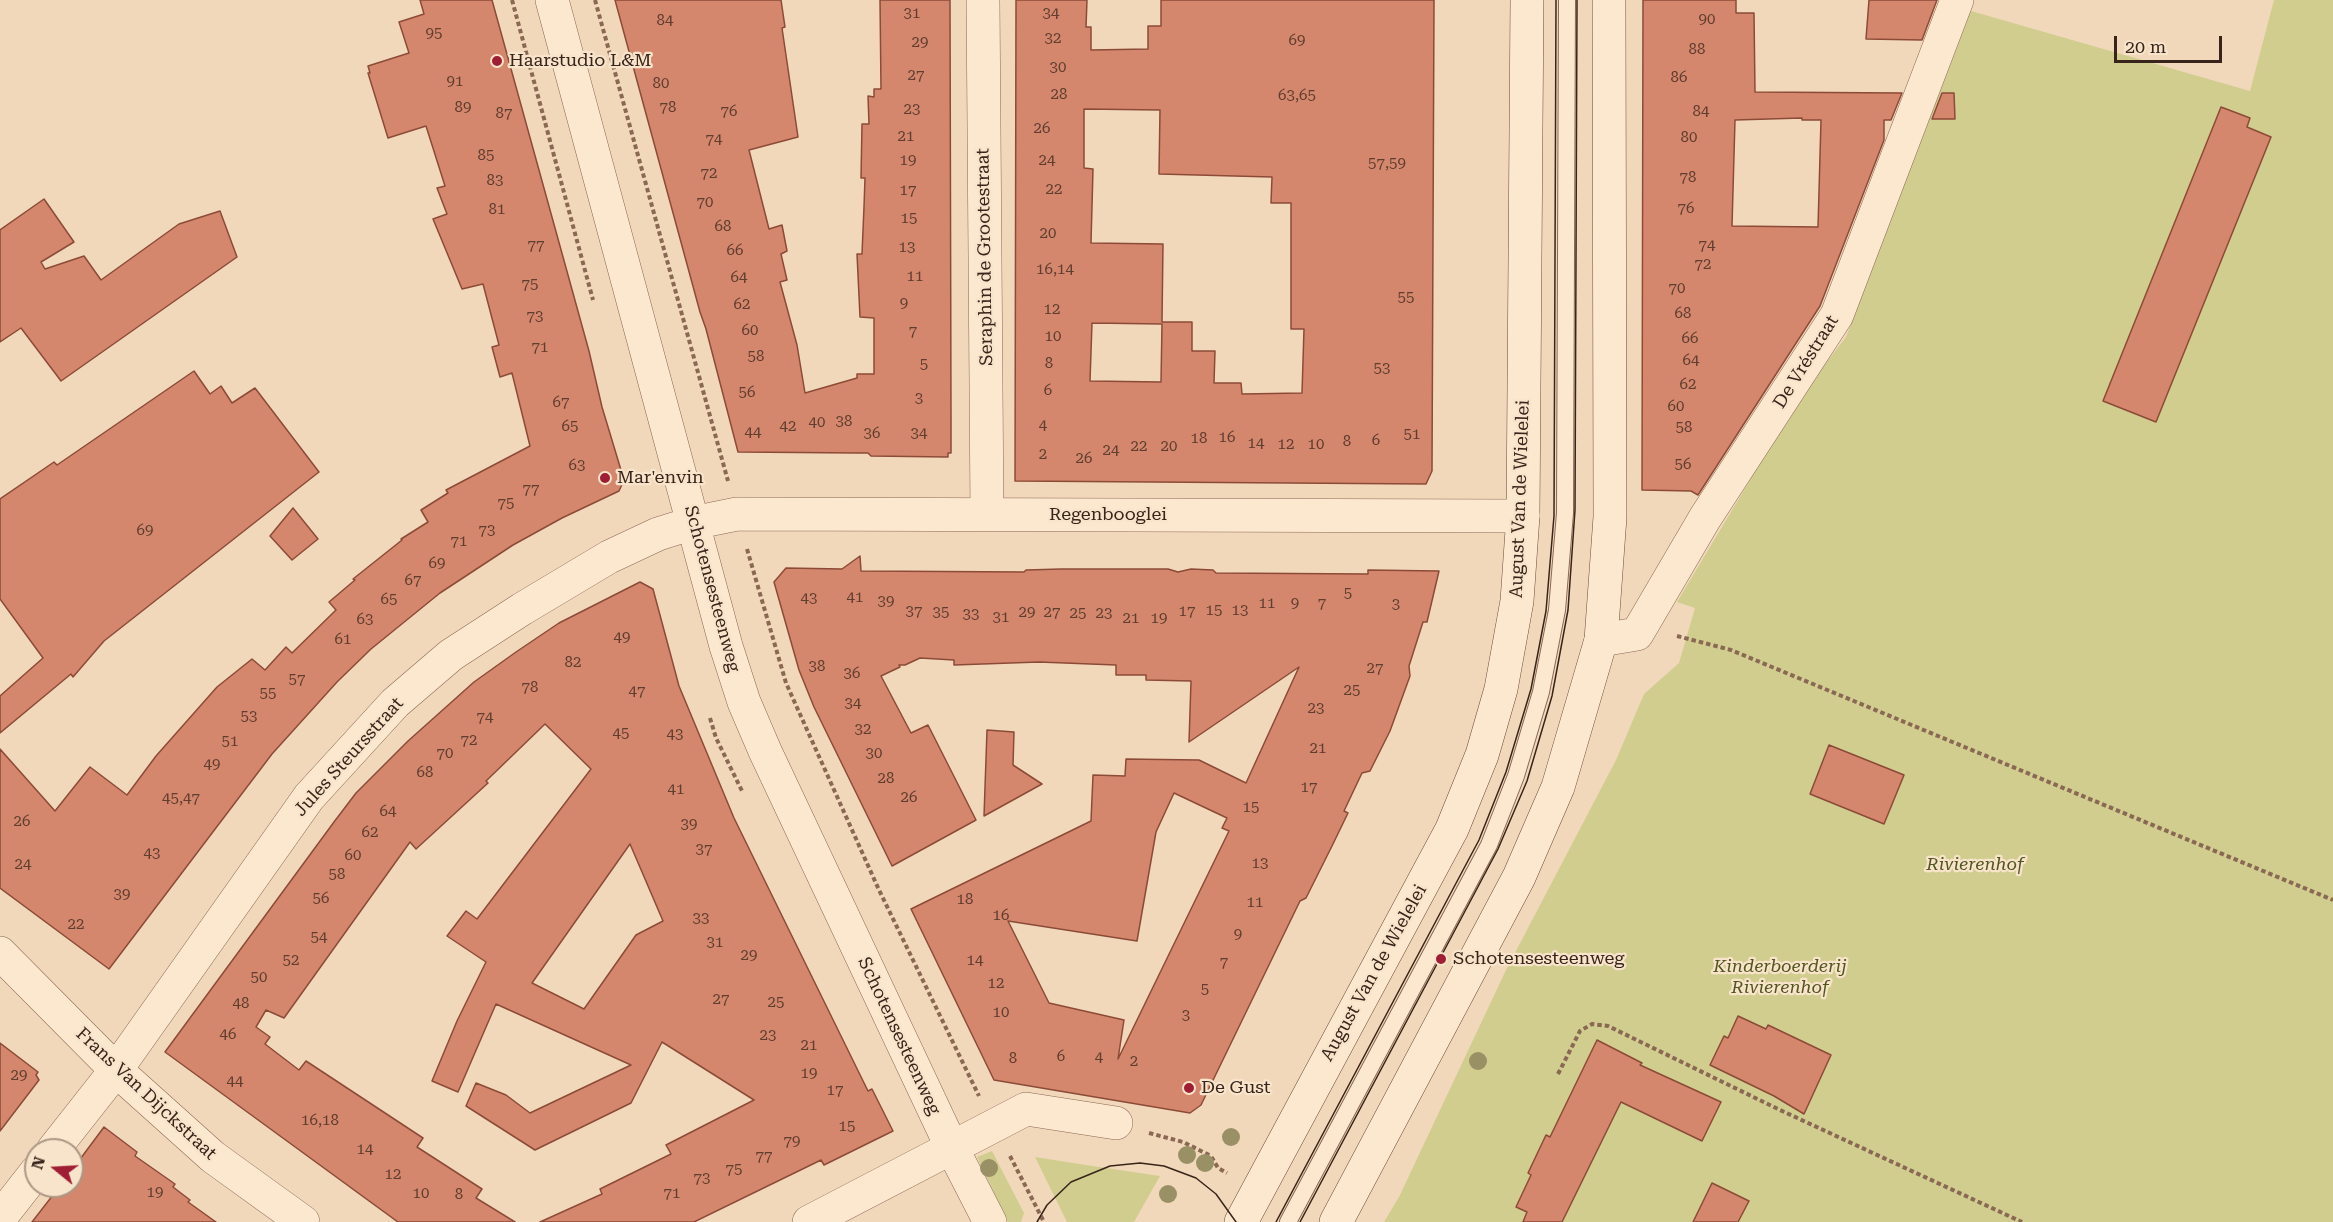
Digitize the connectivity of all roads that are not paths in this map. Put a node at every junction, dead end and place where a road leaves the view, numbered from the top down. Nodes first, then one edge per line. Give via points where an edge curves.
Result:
1 (552, 0) edge
2 (983, 0) edge
3 (1527, 0) edge
4 (1567, 0) edge
5 (1609, 0) edge
6 (1957, 0) edge
7 (987, 514) junction
8 (1523, 516) junction
9 (693, 523) junction
10 (1601, 640) junction
11 (0, 953) edge
12 (116, 1070) junction
13 (1116, 1123) road end
14 (62, 1138) edge
15 (952, 1148) junction
16 (24, 1187) edge
17 (0, 1218) edge
18 (303, 1222) edge
19 (809, 1222) edge
20 (990, 1222) edge
21 (1241, 1222) edge
22 (1288, 1222) edge
23 (1336, 1222) edge

1 - 9 street, Schotensesteenweg
2 - 7 street, Seraphin de Grootestraat
3 - 8 street, August Van de Wielelei
4 - 22 lane via 1565,513 1557,610 1541,692 1516,776 1489,845
5 - 10 street via 1610,517
6 - 10 street, De Vréstraat via 1837,315 1705,518 1637,634
7 - 8 street, Regenbooglei
7 - 9 street, Regenbooglei via 737,514
8 - 21 street, August Van de Wielelei via 1516,612 1501,689 1482,755 1452,829
9 - 12 street, Jules Steursstraat via 609,557 522,609 451,655 395,703 309,797
9 - 15 street, Schotensesteenweg via 726,646 756,731
10 - 23 street via 1558,787 1519,877
11 - 12 street, Frans Van Dijckstraat
12 - 14 street, Jules Steursstraat
12 - 18 street, Frans Van Dijckstraat via 213,1157
13 - 15 street via 1026,1109
15 - 19 street
15 - 20 street, Schotensesteenweg
16 - 17 street

